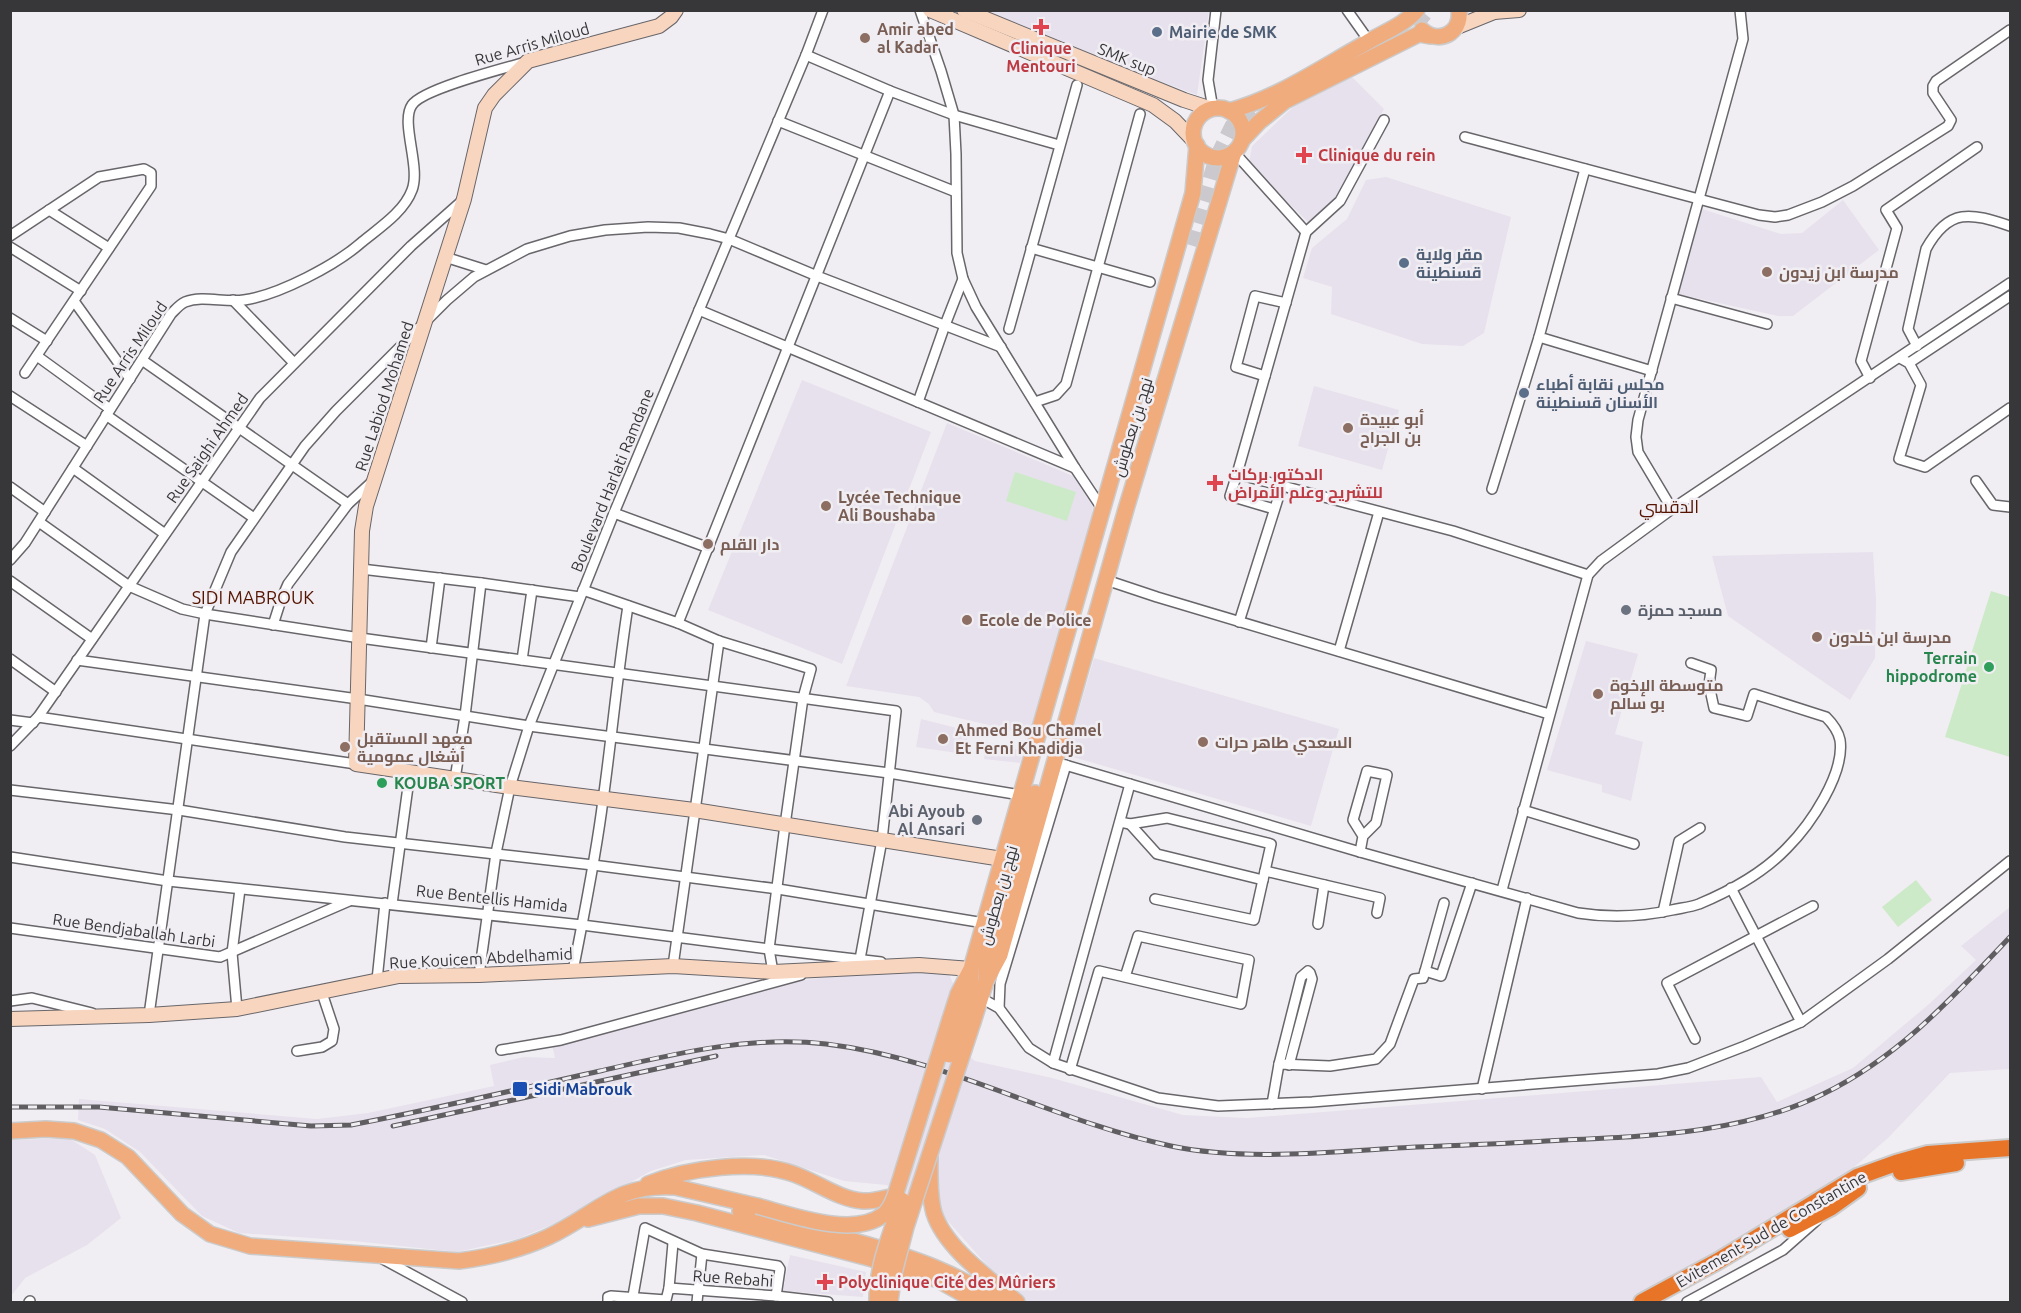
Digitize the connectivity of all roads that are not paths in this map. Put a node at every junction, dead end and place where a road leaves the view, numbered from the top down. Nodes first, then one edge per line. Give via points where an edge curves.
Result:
1 (676, 10) edge
2 (823, 10) edge
3 (920, 10) edge
4 (930, 10) edge
5 (964, 10) edge
6 (1216, 10) edge
7 (1347, 10) edge
8 (1459, 10) edge
9 (1519, 10) edge
10 (1740, 10) edge
11 (1490, 11) edge
12 (1410, 13) edge
13 (1457, 27) junction
14 (2010, 30) edge
15 (1430, 36) junction
16 (1369, 41) junction
17 (807, 55) junction
18 (528, 62) junction
19 (1077, 84) dead end
20 (890, 91) junction
21 (1212, 109) junction
22 (1229, 111) junction
23 (1140, 114) dead end
24 (954, 115) junction
25 (1384, 120) dead end
26 (778, 121) junction
27 (1465, 137) dead end
28 (1196, 144) junction
29 (1059, 145) junction
30 (1977, 147) dead end
31 (1237, 148) junction
32 (864, 157) junction
33 (1585, 169) junction
34 (956, 192) junction
35 (464, 199) junction
36 (1698, 200) junction
37 (50, 210) junction
38 (2010, 226) edge
39 (1306, 232) junction
40 (10, 236) edge
41 (729, 239) junction
42 (10, 248) edge
43 (109, 248) junction
44 (1031, 248) junction
45 (446, 257) junction
46 (1099, 267) junction
47 (486, 270) junction
48 (817, 276) junction
49 (963, 279) junction
50 (1150, 282) dead end
51 (2010, 283) edge
52 (81, 291) junction
53 (2010, 296) edge
54 (1671, 298) junction
55 (233, 300) junction
56 (74, 302) junction
57 (1286, 303) junction
58 (699, 310) junction
59 (10, 318) edge
60 (1767, 324) dead end
61 (945, 325) junction
62 (424, 326) junction
63 (1009, 329) dead end
64 (1539, 336) junction
65 (47, 341) junction
66 (1917, 346) junction
67 (1001, 347) junction
68 (789, 348) junction
69 (37, 356) junction
70 (142, 360) junction
71 (1904, 361) junction
72 (294, 363) junction
73 (1652, 371) junction
74 (25, 373) dead end
75 (1265, 376) junction
76 (1870, 378) junction
77 (130, 379) junction
78 (10, 396) edge
79 (918, 402) junction
80 (1035, 402) junction
81 (2010, 408) edge
82 (108, 412) junction
83 (239, 428) junction
84 (87, 446) junction
85 (292, 464) junction
86 (73, 468) junction
87 (1075, 468) junction
88 (1237, 474) junction
89 (374, 480) junction
90 (202, 481) junction
91 (1976, 481) dead end
92 (1281, 486) junction
93 (10, 487) edge
94 (1492, 489) dead end
95 (348, 504) junction
96 (2010, 507) edge
97 (1274, 509) junction
98 (1672, 509) junction
99 (1103, 510) junction
100 (45, 512) junction
101 (1379, 512) junction
102 (614, 513) junction
103 (254, 518) junction
104 (39, 522) junction
105 (165, 534) junction
106 (709, 548) junction
107 (10, 560) edge
108 (361, 569) junction
109 (1588, 575) junction
110 (440, 578) junction
111 (1106, 580) junction
112 (10, 581) edge
113 (481, 583) junction
114 (129, 586) junction
115 (532, 590) junction
116 (582, 593) junction
117 (628, 606) junction
118 (205, 614) junction
119 (1239, 622) junction
120 (678, 623) junction
121 (273, 625) junction
122 (360, 638) junction
123 (92, 639) junction
124 (719, 640) junction
125 (431, 648) junction
126 (1339, 651) junction
127 (473, 654) junction
128 (10, 659) edge
129 (77, 660) junction
130 (522, 660) junction
131 (1691, 663) dead end
132 (553, 664) junction
133 (618, 673) junction
134 (197, 677) junction
135 (712, 685) junction
136 (56, 692) junction
137 (803, 698) junction
138 (358, 699) junction
139 (1549, 714) junction
140 (465, 716) junction
141 (10, 720) edge
142 (36, 720) junction
143 (529, 726) junction
144 (610, 736) junction
145 (188, 739) junction
146 (10, 746) edge
147 (703, 748) junction
148 (793, 761) junction
149 (356, 764) junction
150 (1060, 764) junction
151 (410, 772) junction
152 (890, 773) junction
153 (455, 779) junction
154 (1130, 784) junction
155 (510, 788) junction
156 (10, 790) edge
157 (1020, 795) junction
158 (603, 799) junction
159 (178, 810) junction
160 (694, 810) junction
161 (1523, 810) junction
162 (1120, 822) junction
163 (1130, 824) junction
164 (785, 825) junction
165 (1700, 828) dead end
166 (1363, 836) junction
167 (882, 840) junction
168 (401, 842) junction
169 (1634, 844) dead end
170 (1360, 852) junction
171 (496, 853) junction
172 (10, 857) edge
173 (1002, 858) junction
174 (2010, 861) edge
175 (593, 865) junction
176 (1999, 869) junction
177 (2010, 873) edge
178 (1264, 876) junction
179 (686, 877) junction
180 (168, 881) junction
181 (1472, 882) junction
182 (1324, 885) junction
183 (1731, 888) junction
184 (240, 889) junction
185 (778, 889) junction
186 (1502, 890) junction
187 (1155, 898) dead end
188 (1527, 898) junction
189 (350, 901) junction
190 (1444, 903) dead end
191 (389, 904) junction
192 (870, 904) junction
193 (1813, 906) dead end
194 (1663, 912) junction
195 (1377, 913) dead end
196 (486, 915) junction
197 (985, 919) junction
198 (1318, 924) dead end
199 (582, 925) junction
200 (10, 928) edge
201 (1756, 936) junction
202 (677, 938) junction
203 (158, 949) junction
204 (769, 949) junction
205 (232, 953) junction
206 (862, 964) junction
207 (673, 966) junction
208 (970, 969) junction
209 (573, 971) junction
210 (817, 971) junction
211 (1425, 971) junction
212 (773, 972) junction
213 (479, 975) junction
214 (1125, 977) junction
215 (377, 980) junction
216 (986, 981) junction
217 (322, 993) junction
218 (981, 998) junction
219 (10, 1001) edge
220 (999, 1008) junction
221 (237, 1009) junction
222 (1297, 1012) dead end
223 (149, 1015) junction
224 (103, 1016) junction
225 (10, 1019) edge
226 (961, 1022) junction
227 (1801, 1022) junction
228 (1695, 1039) dead end
229 (501, 1050) dead end
230 (297, 1051) dead end
231 (1053, 1063) junction
232 (1284, 1065) junction
233 (1070, 1070) junction
234 (1482, 1089) junction
235 (1272, 1104) junction
236 (10, 1131) edge
237 (2010, 1148) edge
238 (930, 1150) junction
239 (2010, 1159) edge
240 (635, 1190) junction
241 (895, 1196) junction
242 (1830, 1208) junction
243 (571, 1224) junction
244 (674, 1243) junction
245 (374, 1254) junction
246 (702, 1254) junction
247 (669, 1288) junction
248 (698, 1291) junction
249 (633, 1296) junction
250 (776, 1296) junction
251 (608, 1299) edge
252 (462, 1302) edge
253 (697, 1302) edge
254 (828, 1302) edge
255 (877, 1302) edge
256 (890, 1302) edge
257 (977, 1302) edge
258 (997, 1302) edge
259 (1017, 1302) edge
260 (1642, 1302) edge
261 (1658, 1302) edge
262 (1687, 1302) edge

1 - 18 street, Rue Arris Miloud via 659,26
2 - 17 street, Boulevard Harlati Ramdane
3 - 24 street
4 - 28 street via 1154,105
5 - 21 street, SMK sup
6 - 21 street via 1208,80
7 - 16 street
8 - 13 main road
9 - 11 street
10 - 36 street via 1743,39
11 - 13 street
12 - 15 main road
12 - 16 main road
13 - 15 main road via 1444,37
14 - 36 street via 1936,81 1933,93 1948,114 1948,126 1853,186 1804,209 1775,217
15 - 31 main road via 1419,34 1285,101 1258,122
16 - 22 main road via 1260,101
17 - 20 street
17 - 26 street, Boulevard Harlati Ramdane
18 - 35 street, Rue Labiod Mohamed via 485,108
18 - 55 street, Rue Arris Miloud via 412,103 408,112 414,156 413,190 399,209 332,264 262,295
19 - 29 street
20 - 24 street
20 - 32 street
21 - 22 main road
21 - 28 main road via 1198,120 1194,131
22 - 31 main road via 1242,126
23 - 46 street
24 - 29 street
24 - 34 street
25 - 39 street via 1340,201
26 - 32 street
26 - 41 street, Boulevard Harlati Ramdane
27 - 33 street
28 - 31 main road via 1214,157 1228,156
28 - 99 main road, نهج بن بعطوش via 1193,193
29 - 44 street
30 - 76 street via 1886,210 1897,228 1860,362
31 - 39 street
31 - 111 main road, نهج بن بعطوش
32 - 34 street
32 - 48 street
33 - 36 street
33 - 64 street
34 - 49 street via 957,254
35 - 45 street, Rue Labiod Mohamed
35 - 72 street, Rue Saighi Ahmed
36 - 54 street
37 - 40 street
37 - 43 street
37 - 43 street via 99,177 148,170 151,186
38 - 66 street via 1982,217 1963,217 1950,222 1933,237 1926,249 1908,329
39 - 57 street
41 - 47 street via 679,228 605,230 527,249
41 - 48 street
41 - 58 street, Boulevard Harlati Ramdane
42 - 52 street
43 - 52 street
44 - 46 street
44 - 63 street
45 - 47 street
45 - 62 street, Rue Labiod Mohamed
46 - 50 street
46 - 80 street via 1066,384 1051,398
47 - 62 street via 447,300
48 - 61 street
48 - 68 street
49 - 61 street
49 - 67 street
51 - 66 street
52 - 56 street
53 - 71 street
54 - 60 street
54 - 73 street
55 - 70 street, Rue Arris Miloud via 184,303 171,314
55 - 72 street
56 - 65 street
56 - 77 street
57 - 75 street
57 - 75 street via 1255,296 1236,367
58 - 68 street
58 - 102 street, Boulevard Harlati Ramdane
59 - 65 street
61 - 67 street
61 - 79 street
62 - 85 street via 336,411
62 - 89 street, Rue Labiod Mohamed
64 - 73 street
64 - 94 street
65 - 69 street
66 - 71 street
67 - 80 street
68 - 79 street
68 - 106 street
69 - 74 street
69 - 82 street
70 - 77 street, Rue Arris Miloud
70 - 83 street
71 - 76 street
71 - 81 street via 1921,385 1899,459 1925,466
72 - 83 street, Rue Saighi Ahmed via 260,398
73 - 98 street via 1638,420 1638,452
75 - 88 street
76 - 98 street
77 - 82 street, Rue Arris Miloud
78 - 84 street
79 - 87 street
80 - 87 street
82 - 84 street, Rue Arris Miloud
82 - 90 street
83 - 85 street
83 - 90 street, Rue Saighi Ahmed
84 - 86 street, Rue Arris Miloud
85 - 95 street
85 - 103 street
86 - 100 street, Rue Arris Miloud
86 - 105 street
87 - 99 street
88 - 92 street
88 - 97 street via 1230,496
89 - 95 street
89 - 108 street, Rue Labiod Mohamed via 362,531
90 - 103 street
90 - 105 street, Rue Saighi Ahmed
91 - 96 street via 1993,505
92 - 97 street
92 - 101 street
93 - 100 street
95 - 121 street via 288,584
97 - 119 street
98 - 109 street
99 - 157 main road, نهج بن بعطوش
100 - 104 street, Rue Arris Miloud
101 - 109 street via 1453,531
101 - 126 street
102 - 106 street
102 - 116 street, Boulevard Harlati Ramdane
103 - 118 street via 231,552
104 - 107 street, Rue Arris Miloud
104 - 114 street
105 - 114 street, Rue Saighi Ahmed
106 - 120 street
108 - 110 street
108 - 122 street, Rue Labiod Mohamed
109 - 139 street
110 - 113 street
110 - 125 street
111 - 119 street
111 - 150 main road, نهج بن بعطوش
112 - 123 street
113 - 115 street
113 - 127 street
114 - 118 street via 182,609
114 - 123 street, Rue Saighi Ahmed
115 - 116 street
115 - 130 street
116 - 117 street
116 - 132 street, Boulevard Harlati Ramdane
117 - 120 street
117 - 133 street
118 - 121 street
118 - 134 street
119 - 126 street
120 - 124 street
121 - 122 street
122 - 125 street
122 - 138 street, Rue Labiod Mohamed
123 - 129 street, Rue Saighi Ahmed
124 - 135 street
124 - 137 street via 811,669
125 - 127 street
126 - 139 street
127 - 130 street
127 - 140 street
128 - 136 street
129 - 134 street
129 - 136 street, Rue Saighi Ahmed
130 - 132 street
131 - 183 street via 1711,670 1709,685 1714,708 1747,716 1754,694 1826,717 1840,740 1831,785 1807,824 1786,849
132 - 133 street
132 - 143 street, Boulevard Harlati Ramdane
133 - 135 street
133 - 144 street
134 - 138 street
134 - 145 street
135 - 137 street
135 - 147 street
136 - 142 street, Rue Saighi Ahmed
137 - 148 street
137 - 152 street via 896,711
138 - 140 street
138 - 149 street, Rue Labiod Mohamed
139 - 161 street
140 - 143 street
140 - 153 street
141 - 142 street
142 - 145 street
142 - 146 street, Rue Saighi Ahmed
143 - 144 street
143 - 155 street, Boulevard Harlati Ramdane
144 - 147 street
144 - 158 street
145 - 149 street
145 - 159 street
147 - 148 street
147 - 160 street
148 - 152 street
148 - 164 street
149 - 151 street
150 - 154 street
150 - 216 main road, نهج بن بعطوش via 1000,955
150 - 220 street via 1000,984
151 - 153 street
151 - 168 street
152 - 157 street
152 - 167 street
153 - 155 street
154 - 162 street
154 - 170 street
155 - 158 street
155 - 171 street, Boulevard Harlati Ramdane
156 - 159 street
157 - 173 main road, نهج بن بعطوش
158 - 160 street
158 - 175 street
159 - 168 street via 345,837
159 - 180 street
160 - 164 street
160 - 179 street
161 - 169 street
161 - 186 street
162 - 163 street
162 - 231 street
163 - 178 street via 1157,854
163 - 178 street via 1167,818 1271,844
164 - 167 street
164 - 185 street
165 - 194 street via 1679,841
166 - 166 street via 1376,823 1387,775 1367,771 1353,820
166 - 170 street
167 - 173 street
167 - 192 street
168 - 171 street
168 - 191 street
170 - 181 street
171 - 175 street
171 - 196 street, Boulevard Harlati Ramdane
172 - 180 street, Rue Bentellis Hamida
173 - 197 main road, نهج بن بعطوش
174 - 176 street
175 - 179 street
175 - 199 street
176 - 177 street
176 - 227 street
178 - 182 street
178 - 187 street via 1254,921
179 - 185 street
179 - 202 street
180 - 184 street, Rue Bentellis Hamida
180 - 203 street
181 - 186 street
181 - 211 street via 1441,976
182 - 195 street via 1380,898
182 - 198 street
183 - 194 street via 1697,905
183 - 201 street
184 - 189 street, Rue Bentellis Hamida
184 - 205 street
185 - 192 street
185 - 204 street
186 - 188 street
188 - 194 street via 1606,917
188 - 234 street via 1505,1011
189 - 191 street, Rue Bentellis Hamida
189 - 205 street, Rue Bendjaballah Larbi
190 - 211 street
191 - 196 street, Rue Bentellis Hamida
191 - 215 street
192 - 197 street
192 - 206 street
193 - 201 street
196 - 199 street, Rue Bentellis Hamida
196 - 213 street, Boulevard Harlati Ramdane
197 - 208 main road
197 - 216 main road, نهج بن بعطوش via 1010,849 1193,246 986,961
199 - 202 street, Rue Bentellis Hamida
199 - 209 street
200 - 203 street, Rue Bendjaballah Larbi
201 - 227 street
201 - 228 street via 1667,983
202 - 204 street, Rue Bentellis Hamida
202 - 207 street
203 - 205 street, Rue Bendjaballah Larbi via 220,957
203 - 223 street
204 - 206 street, Rue Bentellis Hamida
204 - 212 street
205 - 221 street
206 - 208 street, Rue Kouicem Abdelhamid
206 - 210 street, Rue Kouicem Abdelhamid
207 - 209 street, Rue Kouicem Abdelhamid
207 - 212 street, Rue Kouicem Abdelhamid
208 - 226 main road via 970,992
209 - 213 street, Rue Kouicem Abdelhamid
210 - 212 street, Rue Kouicem Abdelhamid
210 - 229 street via 561,1040
211 - 232 street via 1423,978 1414,979 1390,1044 1376,1059 1330,1066
213 - 215 street, Rue Kouicem Abdelhamid
214 - 214 street via 1241,1004 1249,960 1138,936
214 - 233 street via 1099,971
215 - 217 street, Rue Kouicem Abdelhamid
216 - 218 main road
217 - 221 street, Rue Kouicem Abdelhamid
217 - 230 street via 334,1029 332,1041 322,1047
218 - 220 street
218 - 226 main road
219 - 224 street via 32,998
220 - 231 street via 1029,1048
221 - 223 street, Rue Kouicem Abdelhamid
222 - 232 street
223 - 224 street, Rue Kouicem Abdelhamid
224 - 225 street, Rue Kouicem Abdelhamid
226 - 238 main road, bridge
226 - 241 main road, bridge
226 - 255 main road, bridge via 883,1259
227 - 234 street via 1704,1062 1658,1074
231 - 233 street
232 - 235 street
233 - 235 street via 1174,1101 1218,1106
234 - 235 street
236 - 245 main road via 74,1131 101,1140 128,1157 182,1214 210,1234 250,1246
237 - 260 highway, Evitement Sud de Constantine via 1928,1154 1865,1173
238 - 256 main road, bridge via 906,1227
238 - 259 main road, bridge via 934,1214 943,1233
239 - 242 highway, Evitement Sud de Constantine via 1904,1171 1858,1188
240 - 241 main road via 669,1176 727,1167 767,1167 862,1201
240 - 241 main road, bridge via 675,1187 840,1225 856,1225 884,1215
240 - 243 main road via 618,1194
242 - 261 highway, Evitement Sud de Constantine
242 - 262 street via 1783,1250
243 - 245 main road via 548,1237 479,1258 435,1261
243 - 257 main road via 639,1206 686,1210 928,1276
243 - 258 main road via 635,1196 675,1196 811,1228 922,1262 955,1276
244 - 246 street
244 - 247 street
244 - 249 street via 644,1228
245 - 252 street
246 - 248 street
246 - 250 street via 778,1266
247 - 248 street, Rue Rebahi
247 - 249 street, Rue Rebahi via 666,1300
248 - 250 street, Rue Rebahi
248 - 253 street
249 - 251 street, Rue Rebahi
250 - 254 street, Rue Rebahi

